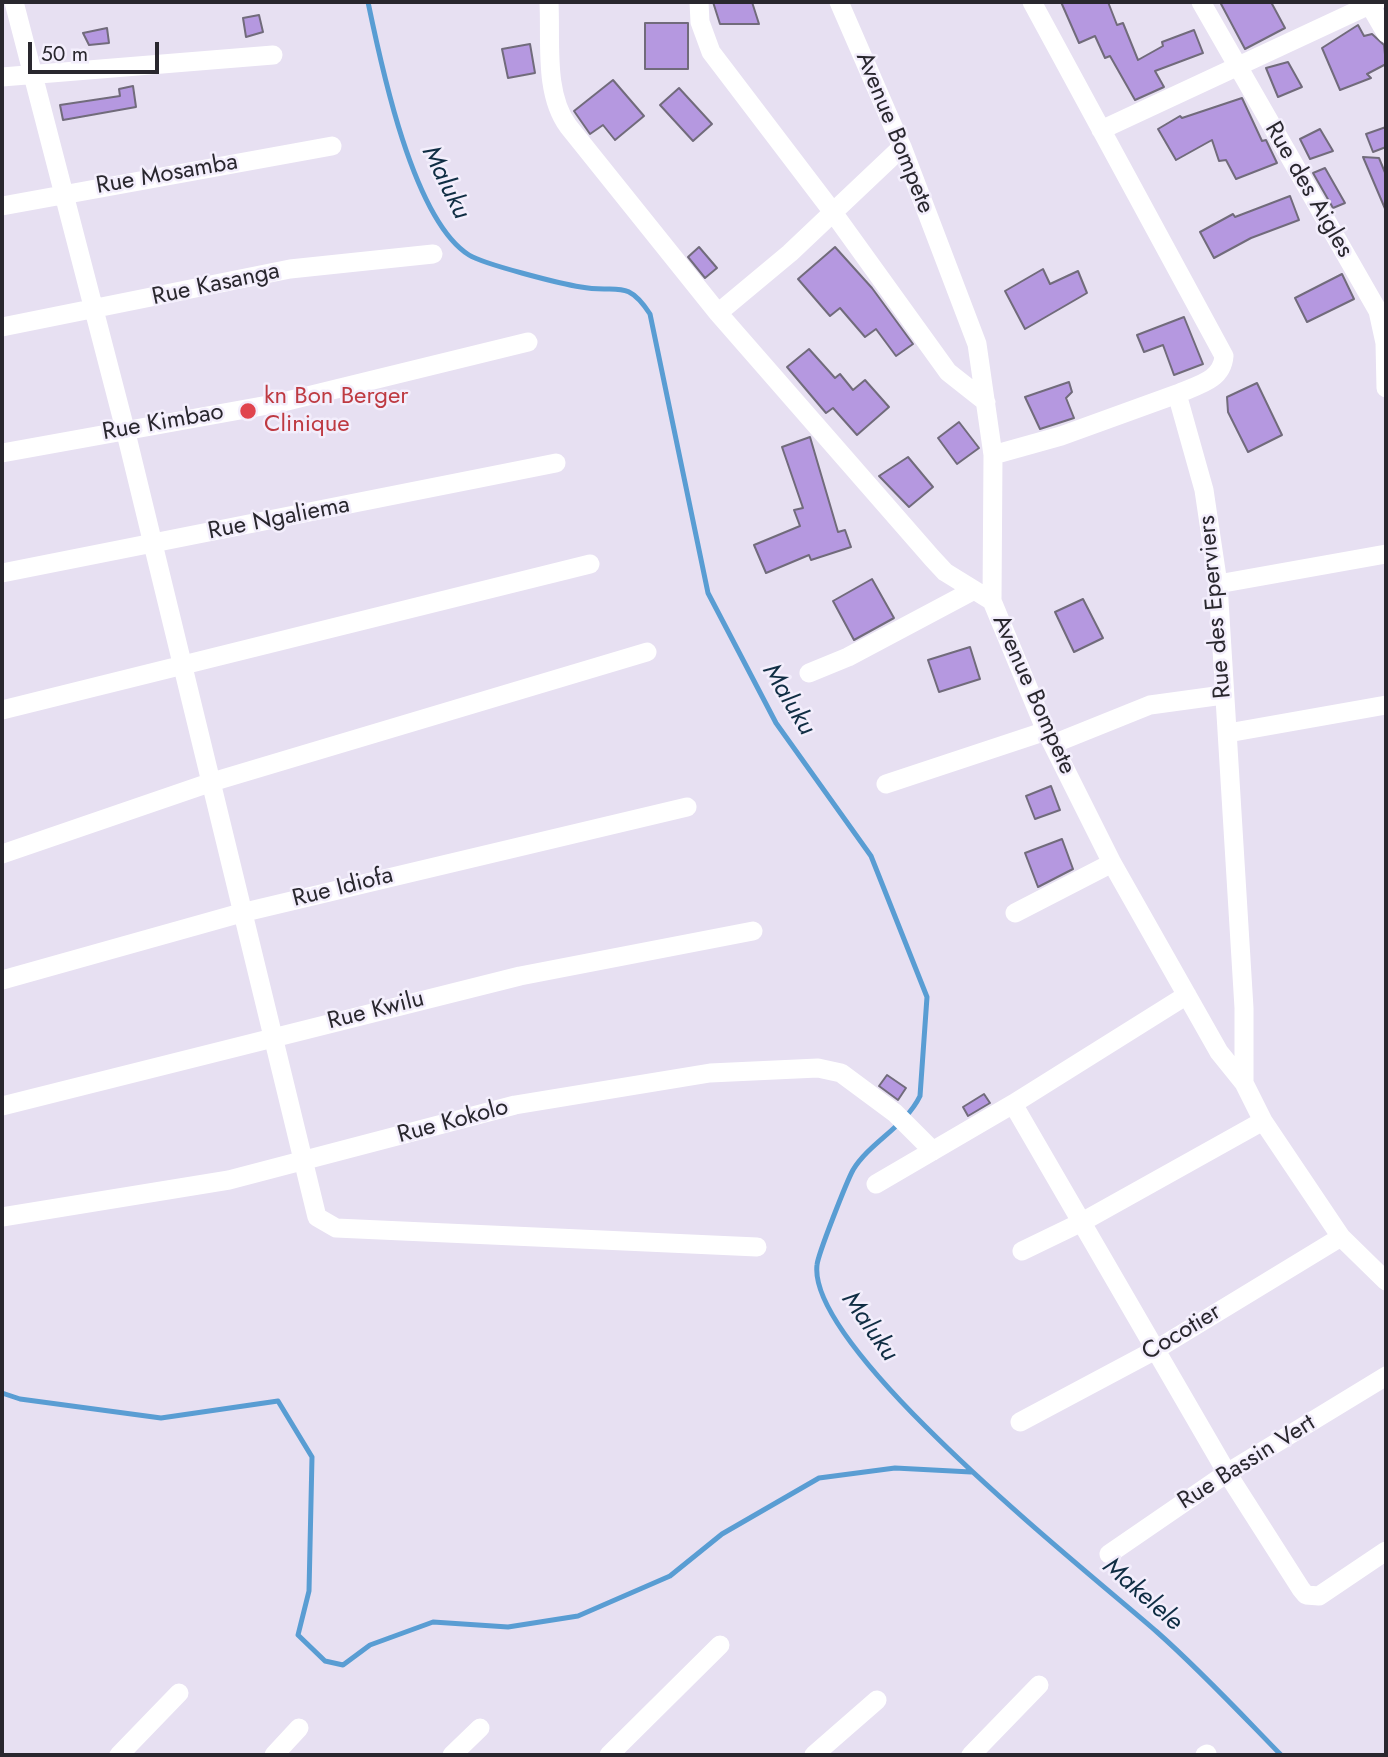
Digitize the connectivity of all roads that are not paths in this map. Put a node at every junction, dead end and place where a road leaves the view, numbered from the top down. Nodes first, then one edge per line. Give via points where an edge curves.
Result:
1 (14, 2) edge
2 (549, 2) edge
3 (699, 2) edge
4 (839, 2) edge
5 (1032, 2) edge
6 (1201, 2) edge
7 (1371, 3) edge
8 (1386, 33) edge
9 (273, 55) dead end
10 (1237, 66) junction
11 (33, 74) junction
12 (2, 77) edge
13 (1101, 130) junction
14 (332, 146) dead end
15 (902, 147) junction
16 (65, 194) junction
17 (2, 205) edge
18 (832, 211) junction
19 (433, 254) dead end
20 (94, 310) junction
21 (718, 313) junction
22 (2, 327) edge
23 (528, 342) dead end
24 (1386, 388) edge
25 (1177, 394) junction
26 (986, 402) junction
27 (125, 429) junction
28 (2, 453) edge
29 (993, 455) junction
30 (556, 463) dead end
31 (152, 542) junction
32 (1386, 554) edge
33 (590, 564) dead end
34 (2, 572) edge
35 (1218, 583) junction
36 (974, 590) junction
37 (992, 601) junction
38 (647, 652) dead end
39 (180, 666) junction
40 (809, 673) dead end
41 (1223, 695) junction
42 (1386, 705) edge
43 (2, 709) edge
44 (1228, 733) junction
45 (1050, 737) junction
46 (212, 782) junction
47 (886, 783) dead end
48 (687, 807) dead end
49 (2, 854) edge
50 (1112, 863) junction
51 (1015, 912) dead end
52 (241, 913) junction
53 (753, 931) dead end
54 (2, 980) edge
55 (1187, 995) junction
56 (271, 1036) junction
57 (1244, 1083) junction
58 (1013, 1104) junction
59 (2, 1106) edge
60 (1263, 1121) junction
61 (933, 1151) junction
62 (302, 1162) junction
63 (876, 1185) dead end
64 (2, 1217) edge
65 (1082, 1222) junction
66 (1341, 1237) junction
67 (757, 1247) dead end
68 (1022, 1251) dead end
69 (1386, 1281) edge
70 (1157, 1349) junction
71 (1386, 1376) edge
72 (1020, 1422) dead end
73 (1227, 1473) junction
74 (1386, 1551) edge
75 (1109, 1553) dead end
76 (720, 1646) dead end
77 (1039, 1685) dead end
78 (179, 1693) dead end
79 (877, 1700) dead end
80 (299, 1728) dead end
81 (480, 1728) dead end
82 (119, 1755) edge
83 (274, 1755) edge
84 (452, 1755) edge
85 (609, 1755) edge
86 (814, 1755) edge
87 (971, 1755) edge

1 - 11 street
2 - 21 street via 559,114
3 - 18 street via 700,22 711,51
4 - 15 street, Avenue Bompete
5 - 13 street
6 - 10 street, Rue des Aigles
7 - 8 street
7 - 10 street
9 - 11 street
10 - 13 street
10 - 24 street, Rue des Aigles via 1378,311 1385,343
11 - 12 street
11 - 16 street
13 - 25 street via 1224,356 1217,376
14 - 16 street, Rue Mosamba
15 - 18 street
15 - 26 street, Avenue Bompete via 977,344
16 - 17 street, Rue Mosamba
16 - 20 street
18 - 21 street
18 - 26 street via 948,372
19 - 20 street, Rue Kasanga via 290,269
20 - 22 street, Rue Kasanga
20 - 27 street
21 - 36 street via 932,558
23 - 27 street, Rue Kimbao via 279,403
25 - 29 street
25 - 35 street, Rue des Eperviers via 1204,490
26 - 29 street, Avenue Bompete
27 - 28 street, Rue Kimbao
27 - 31 street
29 - 37 street, Avenue Bompete
30 - 31 street, Rue Ngaliema
31 - 34 street, Rue Ngaliema
31 - 39 street
32 - 35 street
33 - 39 street
35 - 41 street, Rue des Eperviers
36 - 37 street
36 - 40 street
37 - 45 street, Avenue Bompete
38 - 46 street
39 - 43 street
39 - 46 street
41 - 44 street, Rue des Eperviers
41 - 45 street via 1150,705
42 - 44 street
44 - 57 street, Rue des Eperviers
45 - 47 street
45 - 50 street, Avenue Bompete
46 - 49 street
46 - 52 street
48 - 52 street, Rue Idiofa
50 - 51 street
50 - 55 street, Avenue Bompete
52 - 54 street, Rue Idiofa
52 - 56 street
53 - 56 street, Rue Kwilu via 520,976
55 - 57 street, Avenue Bompete via 1226,1062
55 - 58 street
56 - 59 street, Rue Kwilu
56 - 62 street
57 - 60 street, Avenue Bompete
58 - 61 street
58 - 65 street
60 - 65 street
60 - 66 street, Avenue Bompete
61 - 62 street, Rue Kokolo via 841,1073 829,1070 710,1073 515,1105
61 - 63 street
62 - 64 street, Rue Kokolo via 229,1180
62 - 67 street via 317,1217 336,1228
65 - 68 street
65 - 70 street
66 - 69 street, Avenue Bompete
66 - 70 street, Cocotier
70 - 72 street, Cocotier
70 - 73 street
71 - 73 street, Rue Bassin Vert
73 - 74 street via 1306,1595 1319,1596
73 - 75 street, Rue Bassin Vert
76 - 85 street
77 - 87 street
78 - 82 street
79 - 86 street
80 - 83 street
81 - 84 street

